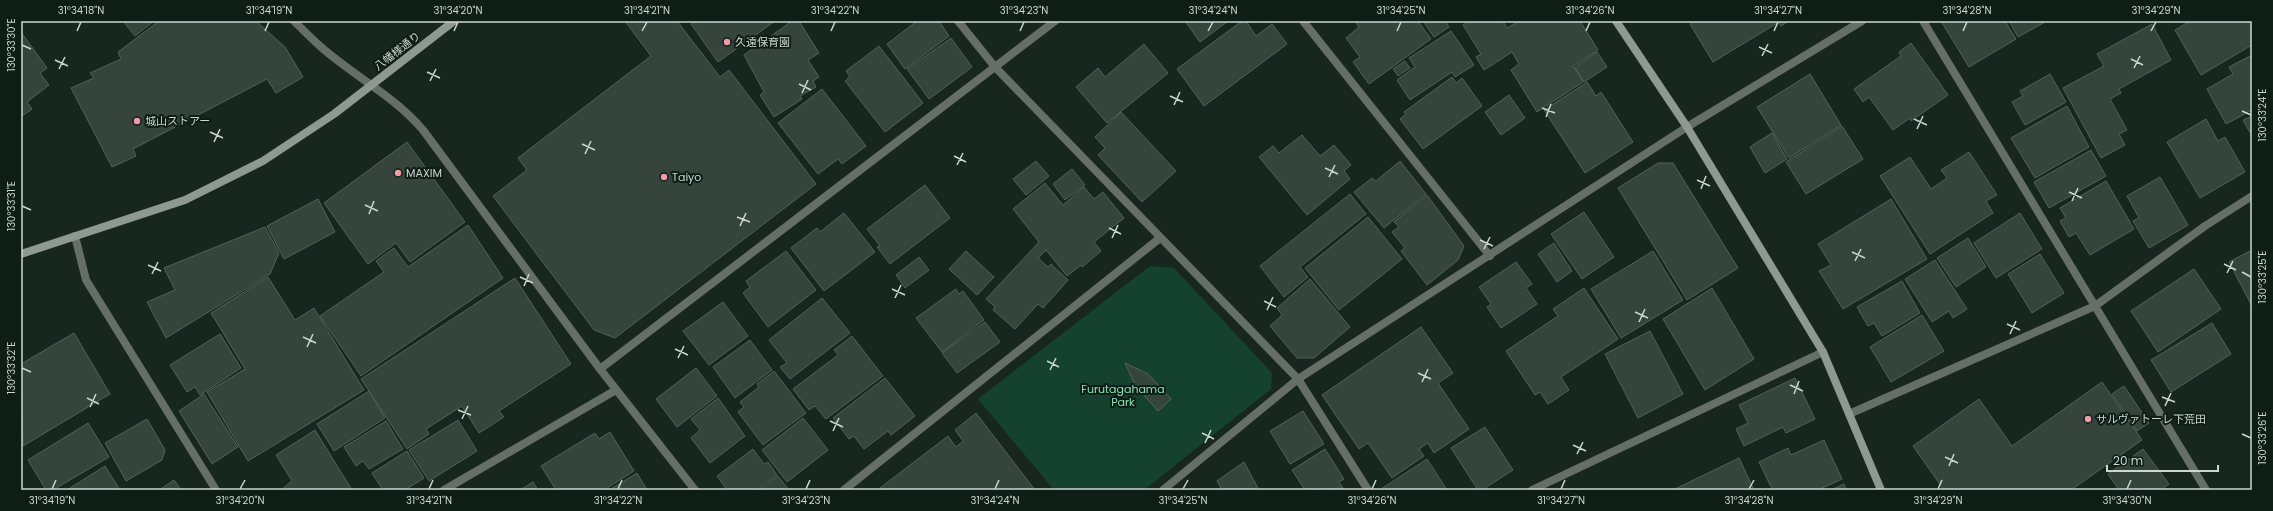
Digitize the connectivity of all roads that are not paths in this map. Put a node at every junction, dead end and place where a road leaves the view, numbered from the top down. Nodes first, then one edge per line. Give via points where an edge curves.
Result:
1 (294, 21) edge
2 (454, 21) edge
3 (958, 21) edge
4 (1055, 21) edge
5 (1303, 21) edge
6 (1616, 21) edge
7 (1862, 21) edge
8 (1923, 21) edge
9 (995, 67) junction
10 (372, 85) junction
11 (1687, 127) junction
12 (2252, 196) edge
13 (75, 236) junction
14 (1160, 238) junction
15 (21, 254) edge
16 (1490, 256) junction
17 (2095, 306) junction
18 (1823, 352) junction
19 (600, 369) junction
20 (1298, 379) junction
21 (616, 390) junction
22 (1849, 414) junction
23 (216, 490) edge
24 (444, 490) edge
25 (695, 490) edge
26 (844, 490) edge
27 (1163, 490) edge
28 (1368, 490) edge
29 (1532, 490) edge
30 (1881, 490) edge
31 (2206, 490) edge

1 - 10 street via 321,47
2 - 10 street, 八幡様通り
3 - 9 street
4 - 9 street
5 - 16 street
6 - 11 street
7 - 11 street
8 - 17 street
9 - 14 street
9 - 19 street
10 - 13 street, 八幡様通り via 334,114 256,164 185,200
10 - 19 street via 423,130
11 - 16 street
11 - 18 street
12 - 17 street via 2205,226
13 - 15 street, 八幡様通り
13 - 23 street via 86,280
14 - 20 street
14 - 26 street
16 - 20 street
17 - 22 street
17 - 31 street
18 - 22 street
18 - 29 street
19 - 21 street
20 - 27 street
20 - 28 street
21 - 24 street
21 - 25 street
22 - 30 street

